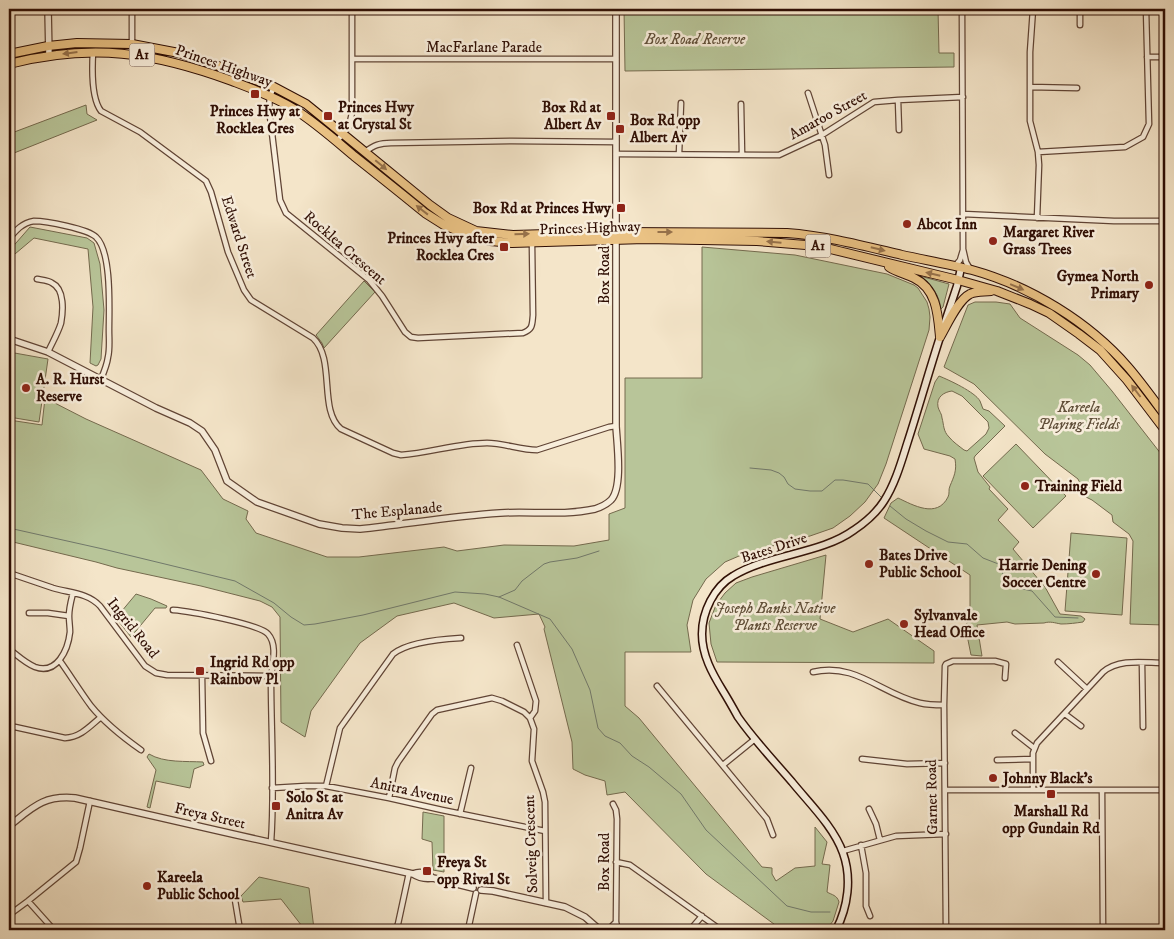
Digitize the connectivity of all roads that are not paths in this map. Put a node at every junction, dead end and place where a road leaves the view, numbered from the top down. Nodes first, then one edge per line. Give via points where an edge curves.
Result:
1 (48, 9) edge
2 (132, 9) edge
3 (352, 9) edge
4 (616, 9) edge
5 (962, 9) edge
6 (1033, 9) edge
7 (1080, 9) edge
8 (1146, 9) edge
9 (1080, 25) dead end
10 (132, 44) junction
11 (48, 46) junction
12 (93, 52) junction
13 (9, 54) edge
14 (49, 56) junction
15 (1147, 57) junction
16 (1165, 57) edge
17 (352, 59) junction
18 (616, 59) junction
19 (9, 64) edge
20 (274, 87) junction
21 (1030, 87) junction
22 (1077, 88) dead end
23 (808, 93) dead end
24 (270, 96) junction
25 (963, 98) junction
26 (898, 100) junction
27 (681, 104) dead end
28 (741, 104) dead end
29 (899, 130) dead end
30 (343, 134) junction
31 (822, 135) junction
32 (337, 141) junction
33 (616, 142) junction
34 (365, 152) junction
35 (1038, 152) junction
36 (616, 154) junction
37 (679, 154) junction
38 (742, 154) junction
39 (828, 175) dead end
40 (963, 214) junction
41 (1037, 218) junction
42 (1161, 221) dead end
43 (616, 236) junction
44 (9, 239) edge
45 (532, 244) junction
46 (963, 249) junction
47 (883, 262) junction
48 (958, 267) junction
49 (971, 270) junction
50 (37, 279) dead end
51 (958, 280) junction
52 (998, 291) junction
53 (940, 337) junction
54 (9, 339) edge
55 (48, 352) junction
56 (101, 379) junction
57 (1165, 415) edge
58 (616, 426) junction
59 (1165, 430) edge
60 (618, 482) joint
61 (9, 573) edge
62 (73, 593) junction
63 (173, 610) dead end
64 (29, 613) dead end
65 (69, 616) junction
66 (461, 638) dead end
67 (517, 645) dead end
68 (9, 649) edge
69 (60, 660) junction
70 (1058, 662) dead end
71 (1142, 663) junction
72 (1165, 663) edge
73 (813, 672) dead end
74 (202, 675) junction
75 (271, 676) junction
76 (1005, 678) dead end
77 (657, 686) dead end
78 (1087, 689) junction
79 (944, 705) junction
80 (1064, 714) junction
81 (102, 717) junction
82 (530, 718) junction
83 (1081, 726) dead end
84 (9, 727) edge
85 (1143, 727) dead end
86 (1015, 733) dead end
87 (755, 739) junction
88 (1034, 748) junction
89 (141, 750) dead end
90 (1033, 759) junction
91 (862, 760) dead end
92 (997, 760) dead end
93 (211, 761) dead end
94 (945, 763) junction
95 (723, 764) junction
96 (471, 768) dead end
97 (326, 786) junction
98 (272, 788) junction
99 (945, 790) junction
100 (1033, 790) junction
101 (1102, 790) junction
102 (1165, 790) edge
103 (389, 798) junction
104 (90, 802) junction
105 (614, 804) dead end
106 (870, 809) dead end
107 (460, 814) junction
108 (9, 816) edge
109 (11, 824) edge
110 (545, 831) junction
111 (946, 834) junction
112 (773, 835) dead end
113 (880, 840) junction
114 (271, 842) junction
115 (861, 845) junction
116 (843, 851) junction
117 (616, 862) junction
118 (411, 873) junction
119 (476, 890) junction
120 (235, 900) dead end
121 (28, 901) junction
122 (546, 903) junction
123 (9, 915) edge
124 (702, 916) junction
125 (870, 916) dead end
126 (616, 922) junction
127 (54, 930) edge
128 (240, 930) edge
129 (395, 930) edge
130 (468, 930) edge
131 (600, 930) edge
132 (608, 930) edge
133 (618, 930) edge
134 (690, 930) edge
135 (721, 930) edge
136 (836, 930) edge
137 (946, 930) edge
138 (1103, 930) edge

1 - 11 street
2 - 10 street
3 - 17 street
4 - 18 street, Box Road
5 - 25 street
6 - 21 street
7 - 9 street
8 - 15 street
10 - 11 highway, Princes Highway / A1 via 93,42
10 - 20 highway, Princes Highway / A1 via 179,53
11 - 13 highway, Princes Highway / A1
11 - 14 street
12 -> 14 highway, Princes Highway / A1
12 - 24 highway, Princes Highway / A1 via 142,55 177,63
12 - 58 street, Edward Street via 94,96 98,108 140,132 206,181 228,252 244,290 251,300 317,342 323,356 332,414 342,429 401,455 475,443 537,450
14 - 19 highway, Princes Highway / A1
15 - 16 street
15 - 35 street via 1149,124 1143,137 1125,146
17 - 18 street, MacFarlane Parade
17 - 30 street via 352,113
18 - 33 street, Box Road
20 - 24 street, Rocklea Crescent
20 - 30 highway, Princes Highway / A1 via 306,104
21 - 22 street
21 - 35 street via 1030,121
23 - 31 street
24 - 32 highway, Princes Highway / A1 via 302,114
24 - 45 street, Rocklea Crescent via 280,200 286,213 369,280 411,337 523,334 529,331 533,315
25 - 26 street, Amaroo Street
25 - 40 street
26 - 29 street
26 - 31 street, Amaroo Street via 874,102
27 - 37 street
28 - 38 street
30 - 32 street
30 - 34 highway, Princes Highway / A1
31 - 38 street, Amaroo Street via 779,155
31 - 39 street
45 -> 32 highway, Princes Highway / A1 via 490,241 468,236 444,225
33 - 34 street via 380,143
33 - 36 street, Box Road
34 -> 43 highway, Princes Highway / A1 via 448,218 476,230
35 - 41 street
36 - 37 street, Amaroo Street
36 - 43 street, Box Road
37 - 38 street, Amaroo Street
40 - 41 street
40 - 46 street
41 - 42 street
43 - 45 highway, Princes Highway / A1
47 -> 43 highway, Princes Highway / A1 via 818,246
43 -> 48 highway, Princes Highway / A1 via 748,232 811,235
43 - 58 street, Box Road
44 - 56 street via 19,228 34,221 90,233 100,241 107,264 110,305 108,356
46 - 48 street
46 - 49 street
51 -> 47 highway, Princes Highway / A1
47 - 53 highway via 892,270 915,278 929,291 936,308
48 - 49 highway, Princes Highway / A1
48 - 51 main road, Bates Drive
49 -> 57 highway, Princes Highway / A1 via 1023,289 1086,328 1128,366
50 - 55 street via 58,285 60,294 62,313 59,328
51 - 52 highway, Princes Highway / A1
51 - 53 main road, Bates Drive
52 - 53 highway via 975,293 965,298
59 -> 52 highway, Princes Highway / A1 via 1127,380 1094,346 1048,313
53 - 87 main road, Bates Drive via 885,501 852,532 732,576 707,607 702,633 707,661 739,718
54 - 55 street, The Esplanade
55 - 56 street, The Esplanade
56 - 60 street, The Esplanade via 202,431 215,450 227,481 257,502 325,526 360,529 502,512 595,509 610,501
58 - 60 street, Box Road
61 - 62 street, Ingrid Road
62 - 65 street
62 - 74 street, Ingrid Road via 86,596 97,604 149,670 156,674
63 - 75 street via 265,631 274,645
64 - 65 street
65 - 69 street via 70,631
66 - 97 street via 407,647 393,654 340,728
67 - 82 street, Solveig Crescent via 536,701
68 - 69 street via 34,666 44,668
69 - 81 street
70 - 78 street
71 - 72 street
71 - 78 street via 1120,663 1109,667
71 - 85 street
73 - 79 street via 850,672 915,702
74 - 75 street, Ingrid Road
74 - 93 street via 202,734
75 - 98 street
76 - 79 street, Garnet Road via 1006,664 995,661 950,662 945,670
77 - 95 street
78 - 80 street
79 - 94 street, Garnet Road
80 - 83 street
80 - 88 street
81 - 84 street via 82,734 70,738
81 - 89 street
82 - 103 street via 492,698 437,710 396,765
82 - 110 street, Solveig Crescent via 534,729 532,761 545,802
86 - 88 street
87 - 95 street
87 - 116 main road, Bates Drive via 830,828
88 - 90 street
90 - 92 street
90 - 100 street
91 - 94 street
94 - 99 street, Garnet Road
95 - 112 street via 767,819
96 - 107 street
97 - 98 street, Anitra Avenue
97 - 103 street, Anitra Avenue
98 - 114 street
99 - 100 street
99 - 111 street, Garnet Road
100 - 101 street
101 - 102 street
101 - 138 street
103 - 107 street, Anitra Avenue
104 - 109 street, Freya Street via 67,797 48,799
104 - 114 street, Freya Street
104 - 121 street via 76,862
105 - 117 street, Box Road
106 - 113 street
107 - 110 street, Anitra Avenue
108 - 109 street
110 - 122 street, Solveig Crescent
111 - 113 street via 905,835
111 - 137 street, Garnet Road
113 - 115 street
114 - 118 street, Freya Street
115 - 116 street
115 - 125 street via 866,873 866,906
116 - 136 main road, Bates Drive via 848,885 845,908
117 - 124 street via 630,865
117 - 126 street, Box Road
118 - 119 street, Freya Street via 428,874
118 - 129 street
119 - 122 street, Freya Street
119 - 130 street
120 - 128 street
121 - 123 street
121 - 127 street
122 - 131 street, Freya Street via 580,914
124 - 134 street
124 - 135 street
126 - 132 street
126 - 133 street, Box Road

